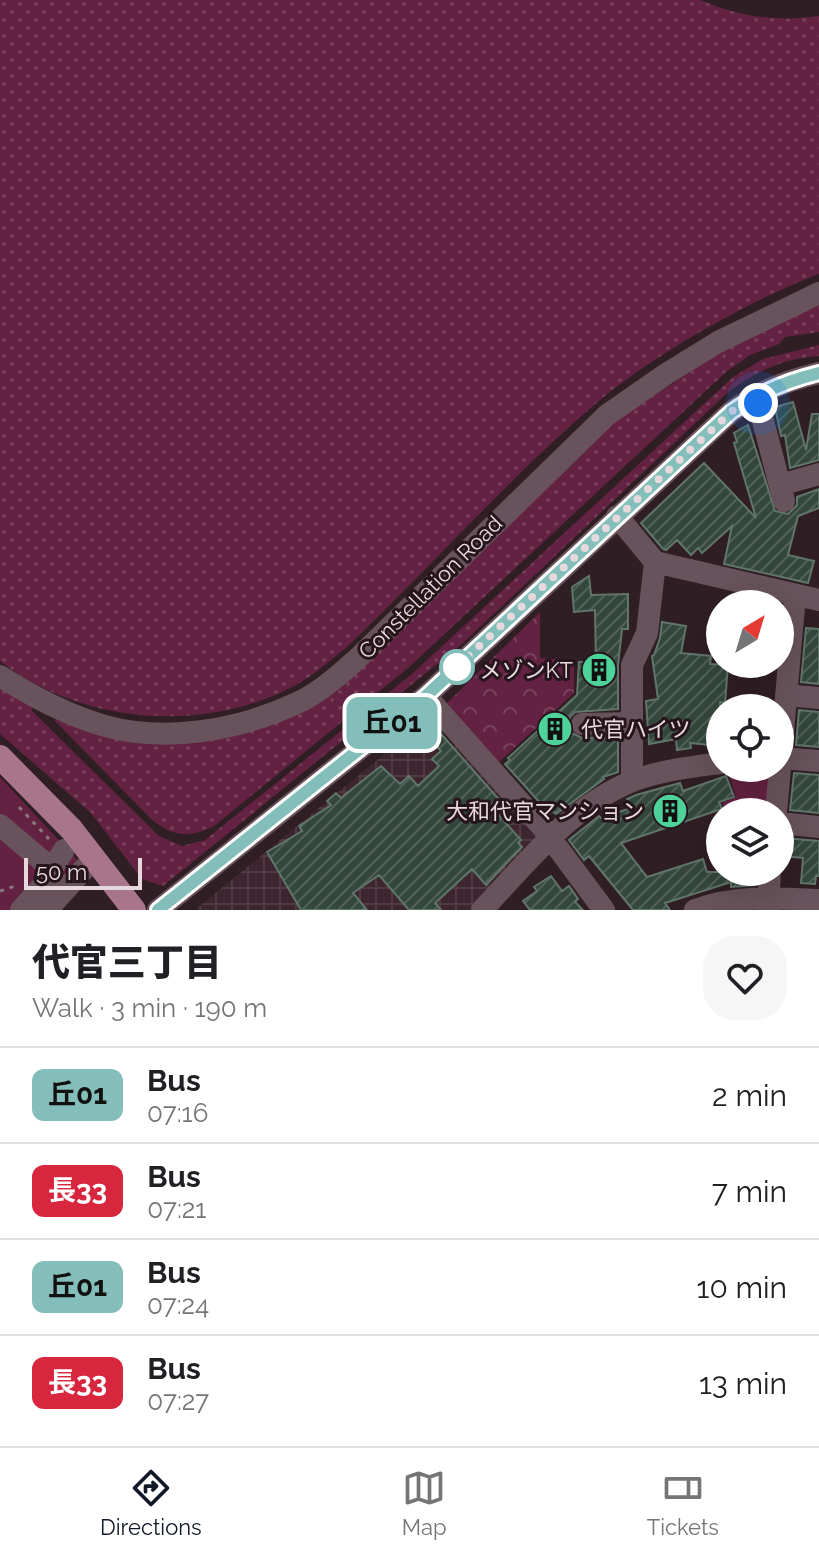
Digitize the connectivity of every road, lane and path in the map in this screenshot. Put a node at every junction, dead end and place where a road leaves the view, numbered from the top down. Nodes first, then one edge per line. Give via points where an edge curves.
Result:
1 (819, 293) edge
2 (819, 373) edge
3 (756, 394) junction
4 (819, 474) edge
5 (617, 516) junction
6 (655, 562) junction
7 (795, 595) junction
8 (819, 600) edge
9 (0, 676) edge
10 (786, 694) edge
11 (426, 696) junction
12 (794, 696) edge
13 (819, 698) edge
14 (632, 723) junction
15 (582, 724) dead end
16 (0, 757) edge
17 (794, 759) edge
18 (819, 761) edge
19 (706, 766) edge
20 (632, 781) junction
21 (794, 824) edge
22 (0, 825) edge
23 (819, 827) edge
24 (551, 838) junction
25 (94, 858) junction
26 (819, 900) edge
27 (768, 904) edge
28 (21, 910) edge
29 (47, 910) edge
30 (134, 910) edge
31 (158, 910) edge
32 (482, 910) edge
33 (604, 910) edge
34 (695, 910) edge

1 - 9 street, Constellation Road via 718,342 607,415 356,660 299,702 223,728 142,732 67,713
2 - 3 street
3 - 4 street via 782,493
3 - 5 street
5 - 6 street
5 - 11 street
6 - 7 street
6 - 14 street via 647,633 632,665
7 - 8 street
7 - 10 street
11 - 24 street
11 - 31 street
12 - 13 street
14 - 15 street
14 - 20 street
16 - 25 main road
17 - 18 street
19 - 20 street
20 - 24 street via 595,800
21 - 23 street
22 - 28 street via 58,860
24 - 32 street
24 - 33 street
25 - 29 street
25 - 30 main road
26 - 27 street
27 - 34 street via 734,899

